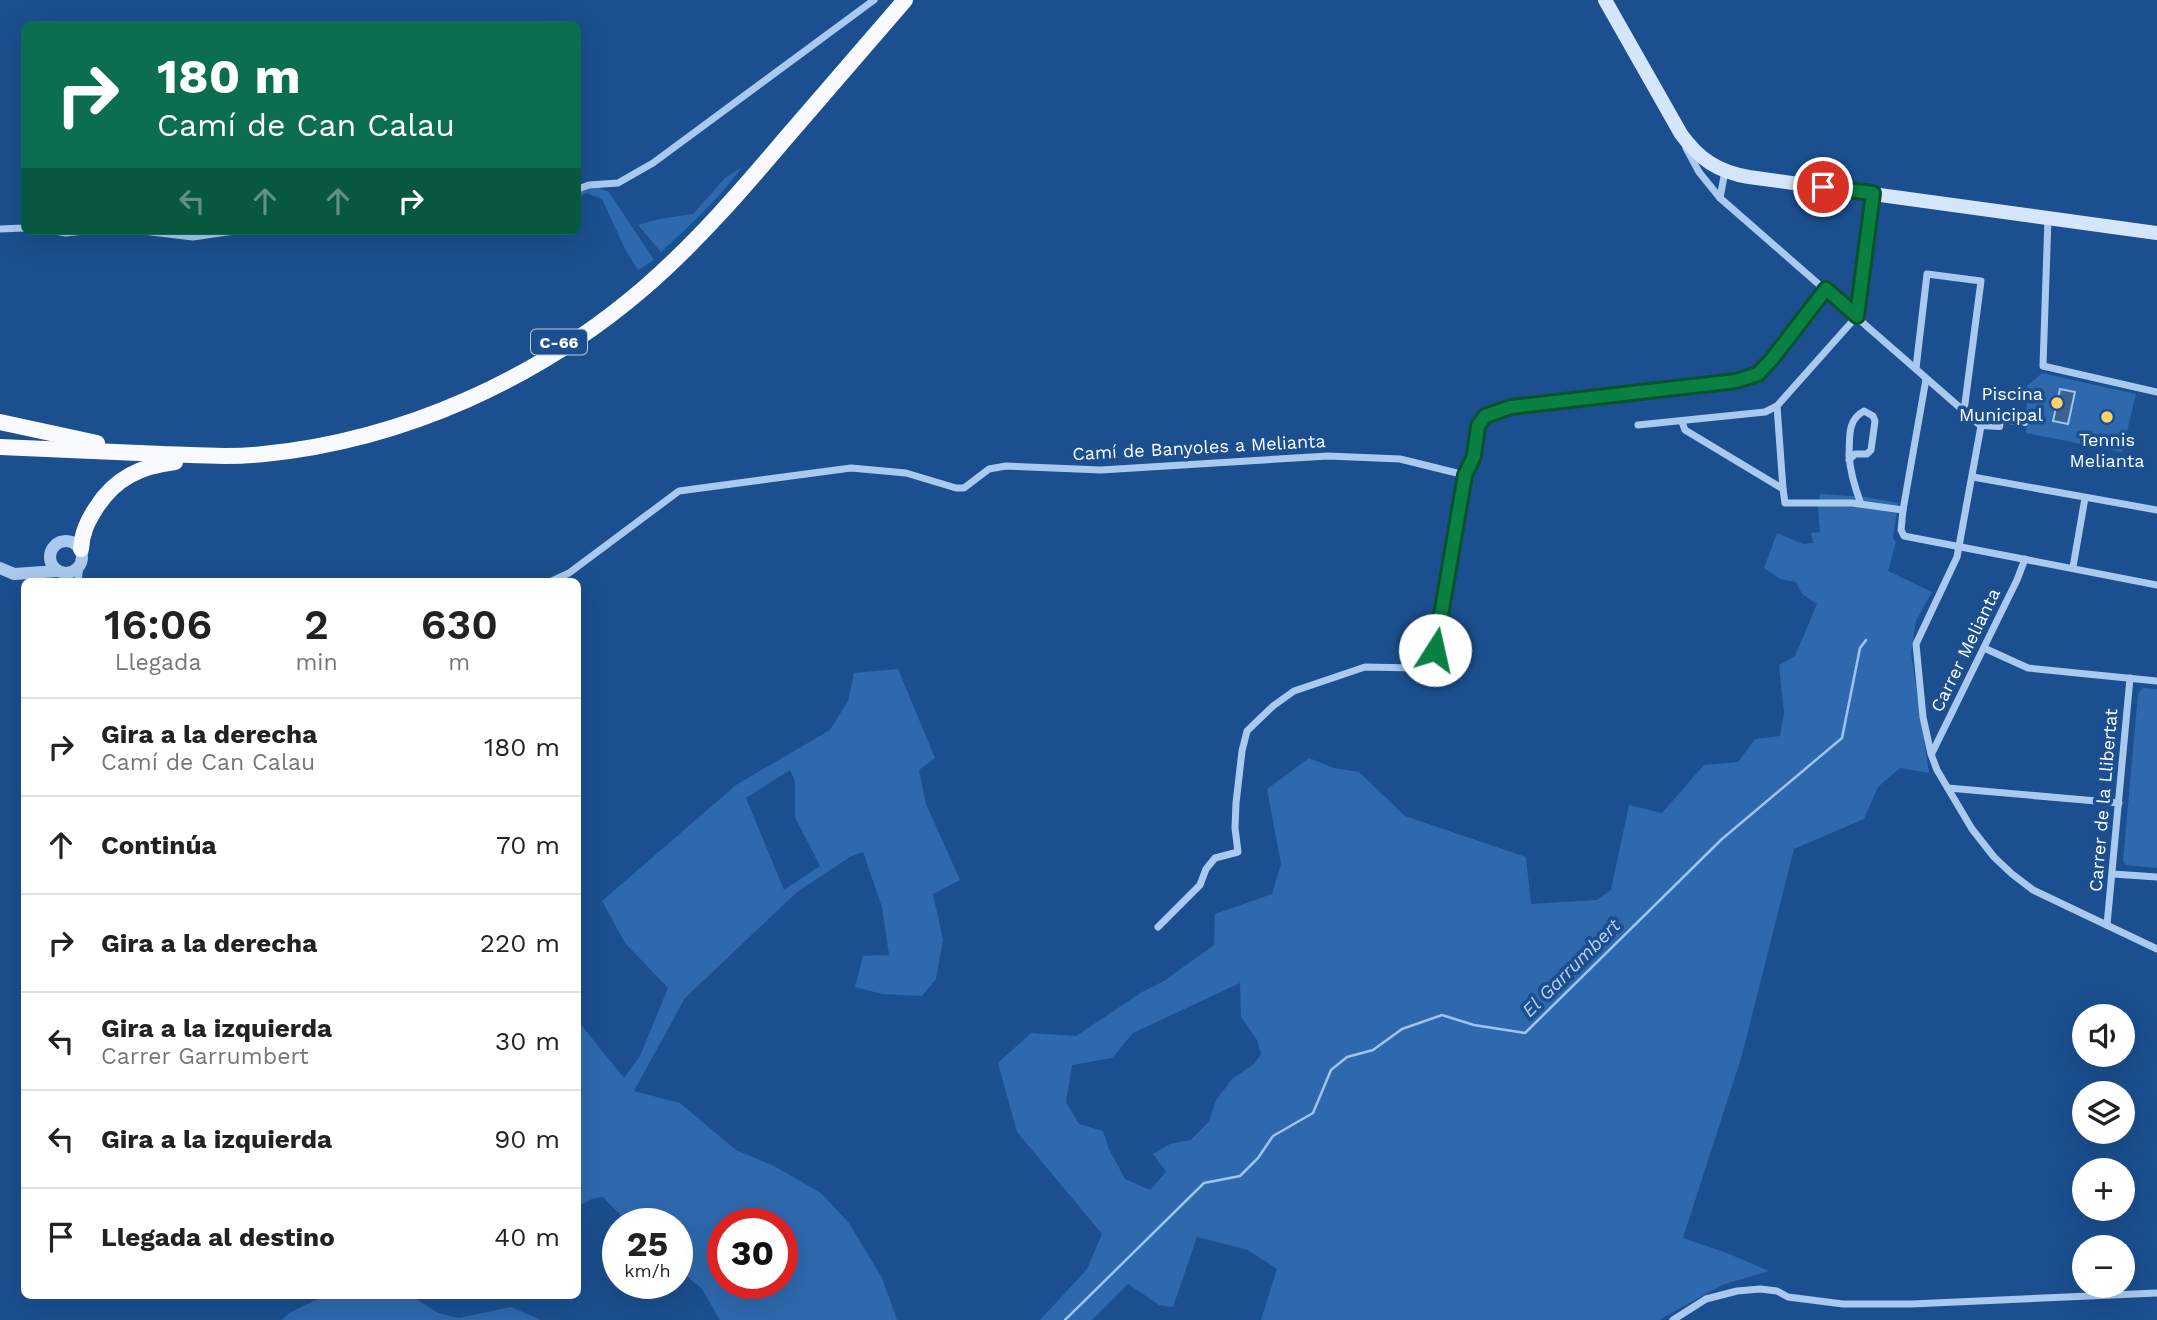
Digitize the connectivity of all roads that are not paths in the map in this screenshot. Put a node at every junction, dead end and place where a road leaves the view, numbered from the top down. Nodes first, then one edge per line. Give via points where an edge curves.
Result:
1 (874, 0) edge
2 (895, 0) edge
3 (905, 0) edge
4 (1605, 0) edge
5 (1713, 171) junction
6 (581, 189) edge
7 (1873, 193) junction
8 (1720, 198) junction
9 (2048, 218) junction
10 (21, 228) edge
11 (0, 229) edge
12 (2157, 233) edge
13 (176, 235) edge
14 (207, 235) edge
15 (1826, 289) junction
16 (1857, 316) junction
17 (1916, 368) junction
18 (1926, 379) junction
19 (2157, 392) edge
20 (1777, 406) junction
21 (1964, 411) junction
22 (0, 422) edge
23 (1682, 422) junction
24 (2025, 423) dead end
25 (1638, 425) dead end
26 (1981, 426) junction
27 (0, 439) edge
28 (97, 443) junction
29 (0, 447) edge
30 (219, 456) junction
31 (1849, 460) junction
32 (1465, 475) junction
33 (1973, 477) junction
34 (1783, 489) junction
35 (2085, 498) junction
36 (1861, 504) junction
37 (1903, 510) junction
38 (2157, 510) edge
39 (1960, 546) junction
40 (81, 549) junction
41 (50, 555) junction
42 (2025, 559) junction
43 (80, 566) junction
44 (2073, 567) junction
45 (0, 568) edge
46 (35, 571) junction
47 (65, 575) edge
48 (78, 578) edge
49 (558, 578) edge
50 (2157, 585) edge
51 (1984, 648) junction
52 (2130, 678) junction
53 (2157, 681) edge
54 (1931, 754) junction
55 (1948, 788) junction
56 (2119, 803) junction
57 (2113, 874) junction
58 (2157, 877) edge
59 (2107, 925) junction
60 (1158, 927) dead end
61 (2157, 949) edge
62 (2157, 1293) edge
63 (1673, 1320) edge

1 - 6 street via 653,163 618,183
2 - 28 highway, C-66 via 685,240 596,318 526,362 437,404 336,434 235,446
3 - 30 highway, C-66 via 691,245 576,341 492,388 355,440 262,455
4 - 5 main road via 1681,134
5 - 7 main road
5 - 8 street
5 - 8 street
7 - 9 main road
7 - 16 street
8 - 15 street
9 - 12 main road
9 - 19 street via 2043,366
10 - 11 street
13 - 14 street
15 - 16 street
15 - 32 street via 1758,374 1736,381 1511,407 1485,416 1478,426 1474,456
16 - 17 street
16 - 20 street
17 - 18 street
17 - 21 street via 1927,274 1980,281
18 - 21 street
18 - 37 street
20 - 23 street via 1765,412
20 - 34 street
21 - 26 street
22 - 28 highway
23 - 25 street
23 - 34 street via 1685,430
24 - 26 street via 2001,420 2000,427
26 - 33 street
27 - 28 highway, C-66
29 - 30 highway, C-66
30 - 40 highway via 147,467 122,479 109,490 85,527
31 - 31 street via 1851,424 1855,416 1868,412 1875,421 1871,450
31 - 36 street
32 - 49 street, Camí de Banyoles a Melianta via 1400,459 1328,456 1101,470 1006,466 989,469 964,488 956,488 906,473 851,468 679,491
32 - 60 street via 1430,662 1415,668 1365,667 1294,691 1247,731 1236,803 1238,852 1215,858 1200,885
33 - 35 street
33 - 39 street
34 - 36 street via 1785,503
35 - 38 street
35 - 44 street
36 - 37 street
37 - 39 street via 1904,536
39 - 42 street
39 - 54 street via 1916,645
40 - 41 street via 74,542 63,541
40 - 43 street
41 - 46 street
41 - 47 street via 52,564
42 - 44 street
42 - 51 street, Carrer Melianta
43 - 47 street
43 - 48 street
44 - 50 street
45 - 46 street via 14,574
46 - 47 street
51 - 52 street via 2028,667
51 - 54 street, Carrer Melianta
52 - 53 street
52 - 56 street, Carrer de la Llibertat
54 - 55 street
55 - 56 street
55 - 59 street via 1972,829 2012,874 2033,890
56 - 57 street, Carrer de la Llibertat
57 - 58 street
57 - 59 street, Carrer de la Llibertat
59 - 61 street
62 - 63 street via 1856,1304 1788,1297 1760,1289 1706,1299

